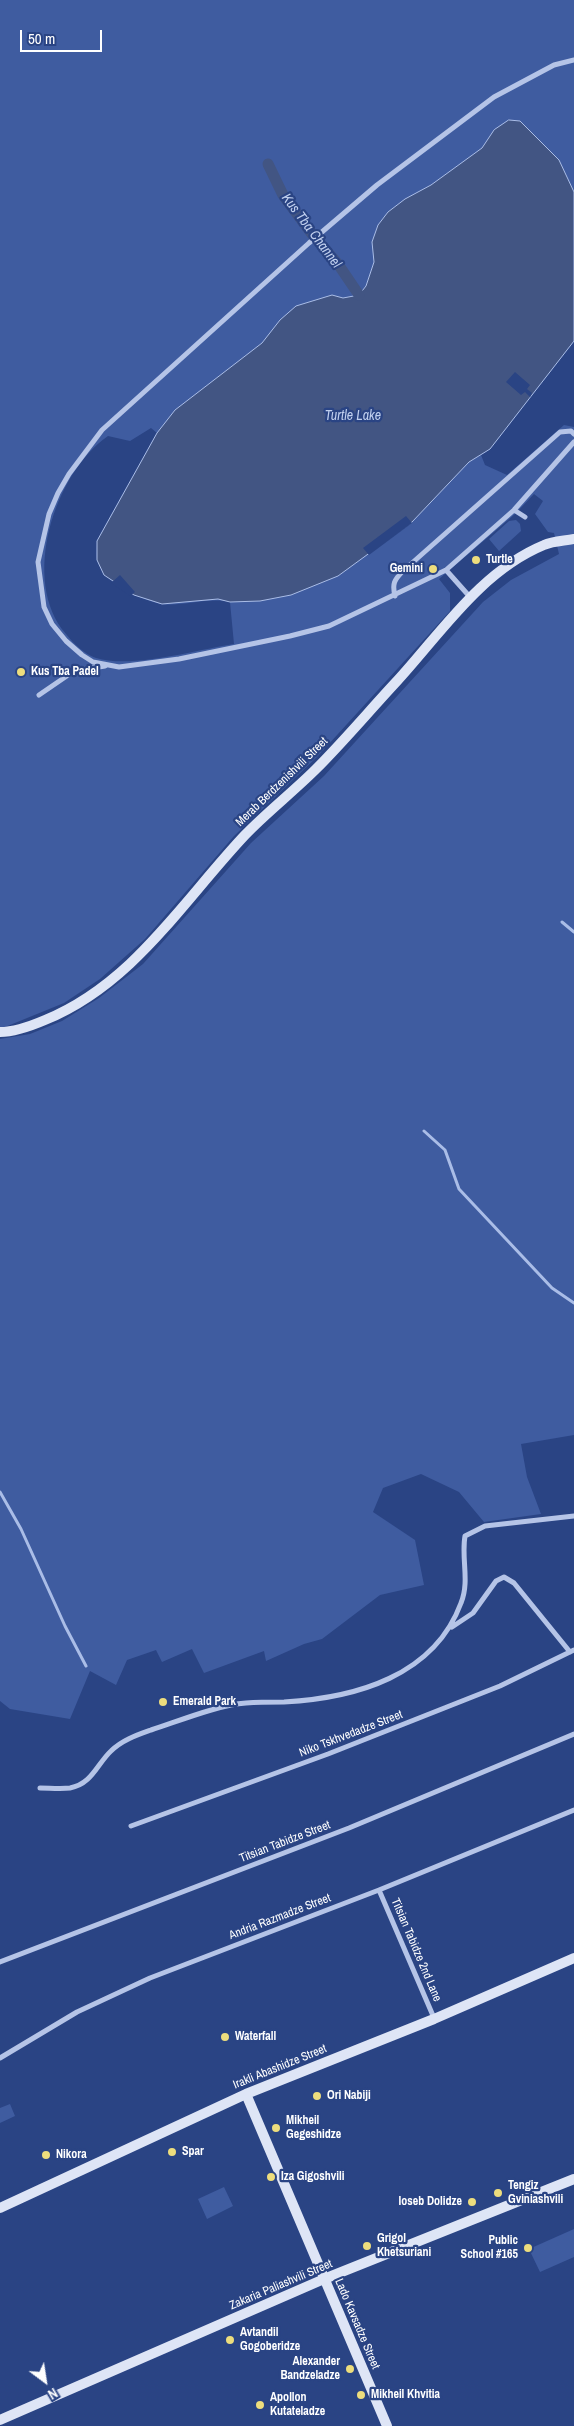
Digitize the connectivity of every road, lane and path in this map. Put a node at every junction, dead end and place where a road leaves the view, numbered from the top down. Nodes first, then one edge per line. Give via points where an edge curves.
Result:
1 (574, 60) edge
2 (574, 434) edge
3 (574, 442) edge
4 (514, 510) junction
5 (525, 517) dead end
6 (574, 539) edge
7 (446, 570) junction
8 (395, 596) junction
9 (470, 597) junction
10 (108, 666) junction
11 (39, 695) dead end
12 (0, 1032) edge
13 (574, 1516) edge
14 (451, 1627) junction
15 (572, 1651) edge
16 (574, 1734) edge
17 (40, 1788) dead end
18 (574, 1810) edge
19 (131, 1826) dead end
20 (379, 1890) junction
21 (574, 1958) edge
22 (0, 1962) edge
23 (434, 2019) junction
24 (0, 2058) edge
25 (246, 2094) junction
26 (574, 2179) edge
27 (0, 2208) edge
28 (324, 2279) junction
29 (0, 2420) edge
30 (387, 2426) edge

1 - 10 street via 554,65 494,97 406,162 323,230 102,430 58,493 49,514 38,562 44,607 52,624 66,642 93,662
2 - 8 street via 571,431 560,432 403,571 394,580
3 - 4 street
4 - 5 street
4 - 7 street
6 - 9 street, Merab Berdzenishvili Street via 544,545 495,575
7 - 8 street
7 - 9 street
8 - 10 street via 329,626 290,636 140,666
9 - 12 street, Merab Berdzenishvili Street via 316,769 246,834 130,965 58,1015 32,1026
10 - 11 street via 74,671
13 - 14 street via 485,1526 465,1536 462,1553 467,1576
14 - 15 street via 473,1613 496,1581 504,1577 514,1583
14 - 17 street via 434,1648 406,1671 360,1690 286,1702 244,1703 190,1718 132,1737 111,1751 99,1769 79,1785
15 - 19 street, Niko Tskhvedadze Street via 500,1686 328,1754
16 - 22 street, Titsian Tabidze Street via 348,1828
18 - 20 street, Andria Razmadze Street
20 - 23 street, Titsian Tabidze 2nd Lane
20 - 24 street, Andria Razmadze Street via 150,1978 77,2012
21 - 23 street, Irakli Abashidze Street
23 - 25 street, Irakli Abashidze Street
25 - 27 street, Irakli Abashidze Street
25 - 28 street, Lado Kavsadze Street
26 - 28 street, Zakaria Paliashvili Street
28 - 29 street, Zakaria Paliashvili Street
28 - 30 street, Lado Kavsadze Street

